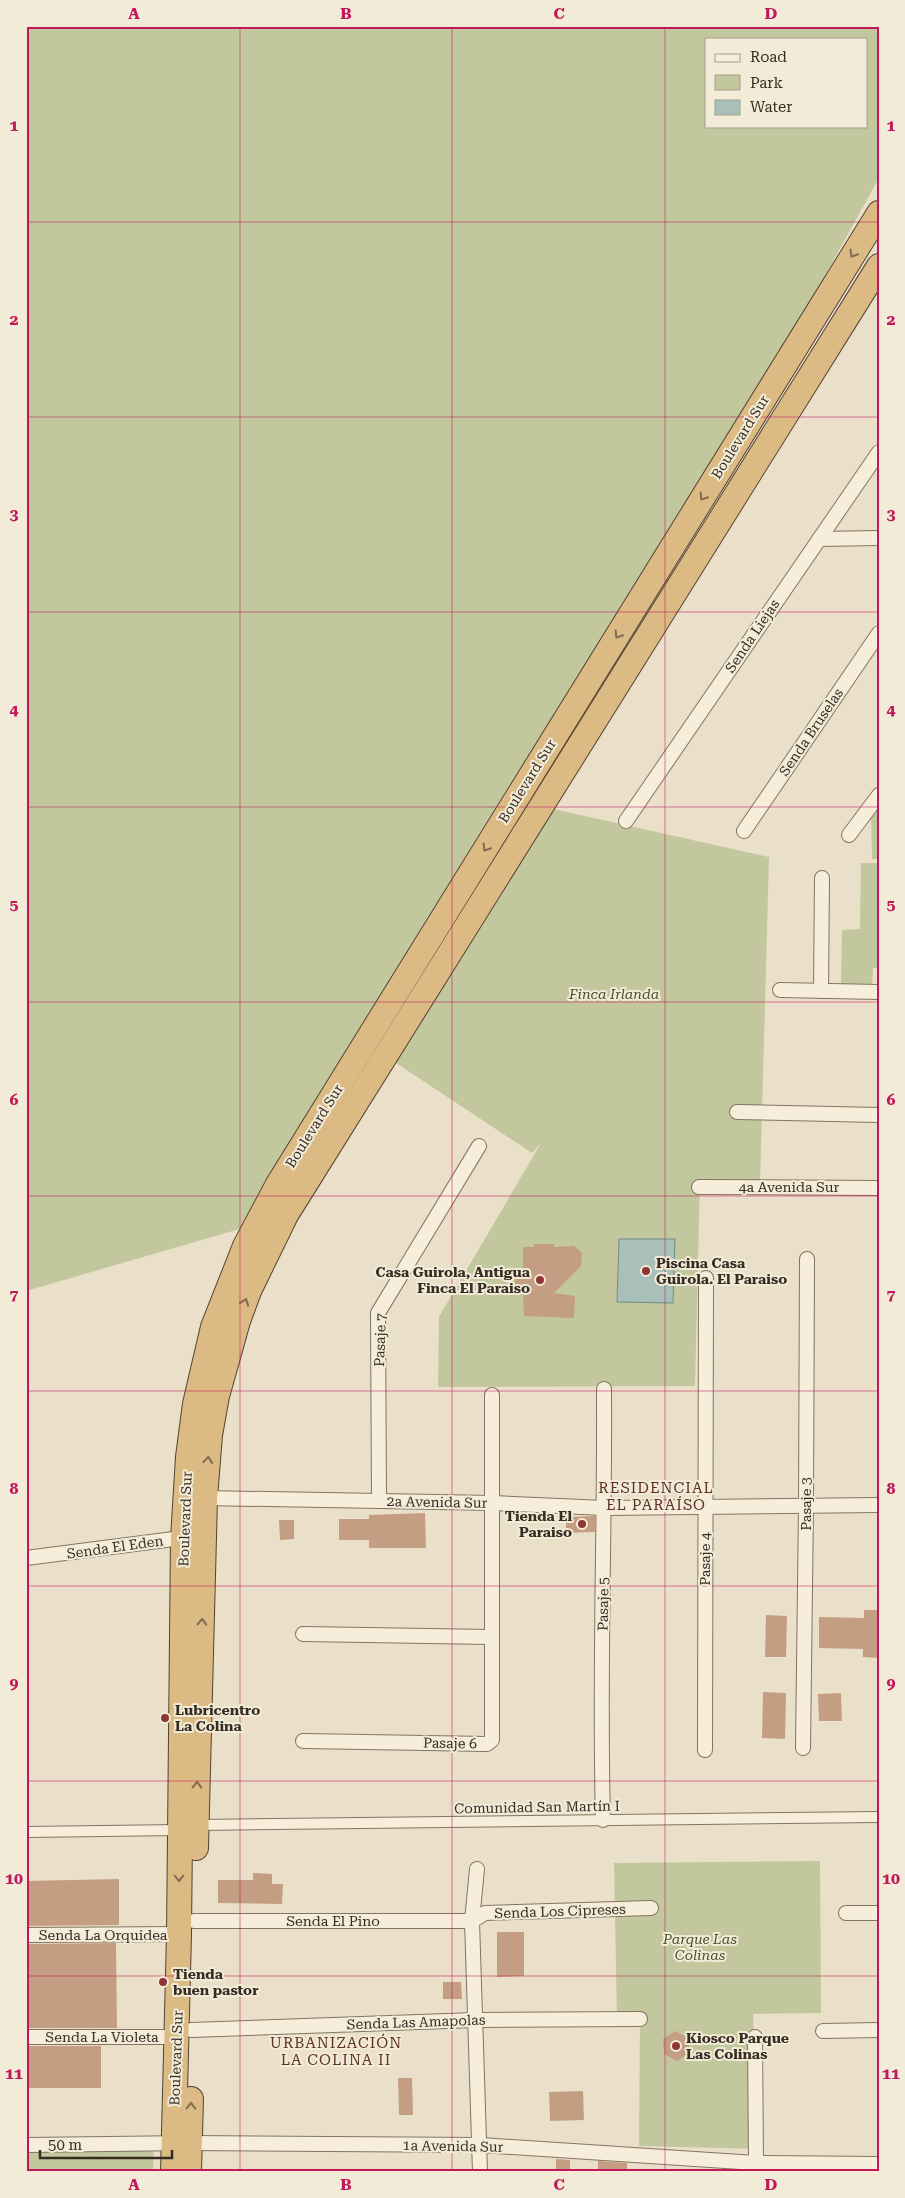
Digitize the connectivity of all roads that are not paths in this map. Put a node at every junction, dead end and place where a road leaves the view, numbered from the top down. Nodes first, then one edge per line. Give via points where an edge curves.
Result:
1 (879, 213) edge
2 (879, 266) edge
3 (879, 452) edge
4 (879, 538) edge
5 (818, 539) junction
6 (879, 633) edge
7 (879, 795) edge
8 (626, 822) dead end
9 (744, 830) dead end
10 (849, 835) dead end
11 (822, 878) dead end
12 (780, 990) dead end
13 (821, 991) junction
14 (879, 992) edge
15 (737, 1112) dead end
16 (879, 1115) edge
17 (479, 1146) dead end
18 (700, 1187) dead end
19 (879, 1188) edge
20 (807, 1259) dead end
21 (706, 1278) dead end
22 (604, 1389) dead end
23 (492, 1395) dead end
24 (205, 1498) junction
25 (379, 1501) junction
26 (493, 1503) junction
27 (705, 1506) junction
28 (806, 1506) junction
29 (879, 1506) edge
30 (605, 1508) junction
31 (194, 1537) junction
32 (26, 1558) edge
33 (303, 1634) dead end
34 (491, 1636) junction
35 (303, 1741) dead end
36 (803, 1748) dead end
37 (705, 1750) dead end
38 (879, 1817) edge
39 (603, 1820) junction
40 (188, 1827) junction
41 (26, 1832) edge
42 (477, 1868) dead end
43 (651, 1908) dead end
44 (846, 1913) dead end
45 (879, 1913) edge
46 (472, 1921) junction
47 (187, 1928) junction
48 (26, 1935) edge
49 (640, 2019) dead end
50 (476, 2020) junction
51 (823, 2030) dead end
52 (879, 2030) edge
53 (184, 2033) junction
54 (26, 2037) edge
55 (755, 2037) dead end
56 (182, 2144) junction
57 (26, 2145) edge
58 (481, 2145) junction
59 (879, 2164) edge
60 (762, 2166) edge
61 (861, 2168) edge
62 (173, 2172) edge
63 (189, 2172) edge
64 (480, 2172) edge

1 -> 31 highway, Boulevard Sur via 257,1221 228,1287 204,1362 188,1457
24 -> 2 highway, Boulevard Sur via 210,1435 228,1352 249,1291 286,1215
3 - 5 street, Senda Liejas
4 - 5 street
5 - 8 street, Senda Liejas
6 - 9 street, Senda Bruselas
7 - 10 street
11 - 13 street
12 - 13 street
13 - 14 street
15 - 16 street
17 - 25 street, Pasaje 7 via 378,1314
18 - 19 street, 4a Avenida Sur
20 - 28 street, Pasaje 3
21 - 27 street, Pasaje 4
22 - 30 street, Pasaje 5
23 - 26 street, Pasaje 6
24 - 25 street, 2a Avenida Sur
24 - 31 highway, Boulevard Sur
25 - 26 street, 2a Avenida Sur
26 - 30 street, 2a Avenida Sur
26 - 34 street, Pasaje 6
27 - 28 street, 2a Avenida Sur
27 - 30 street, 2a Avenida Sur
27 - 37 street, Pasaje 4
28 - 29 street, 2a Avenida Sur
28 - 36 street, Pasaje 3
30 - 39 street, Pasaje 5
31 - 32 street, Senda El Eden
31 - 40 highway, Boulevard Sur
33 - 34 street
34 - 35 street, Pasaje 6 via 490,1743
38 - 39 street, Comunidad San Martín I
39 - 40 street, Comunidad San Martín I
40 - 41 street, Comunidad San Martín I
40 - 47 highway, Boulevard Sur
42 - 46 street
43 - 46 street, Senda Los Cipreses via 485,1913
44 - 45 street
46 - 47 street, Senda El Pino
46 - 50 street
47 - 48 street, Senda La Orquidea
47 - 53 highway, Boulevard Sur
49 - 50 street, Senda Las Amapolas
50 - 53 street, Senda Las Amapolas
50 - 58 street
51 - 52 street
53 - 54 street, Senda La Violeta
53 - 56 highway, Boulevard Sur
55 - 60 street
56 - 57 street, 1a Avenida Sur
56 - 58 street, 1a Avenida Sur
56 - 62 highway, Boulevard Sur
56 - 63 highway, Boulevard Sur
58 - 60 street, 1a Avenida Sur
58 - 64 street
59 - 61 street, 1a Avenida Sur
60 - 61 street, 1a Avenida Sur

